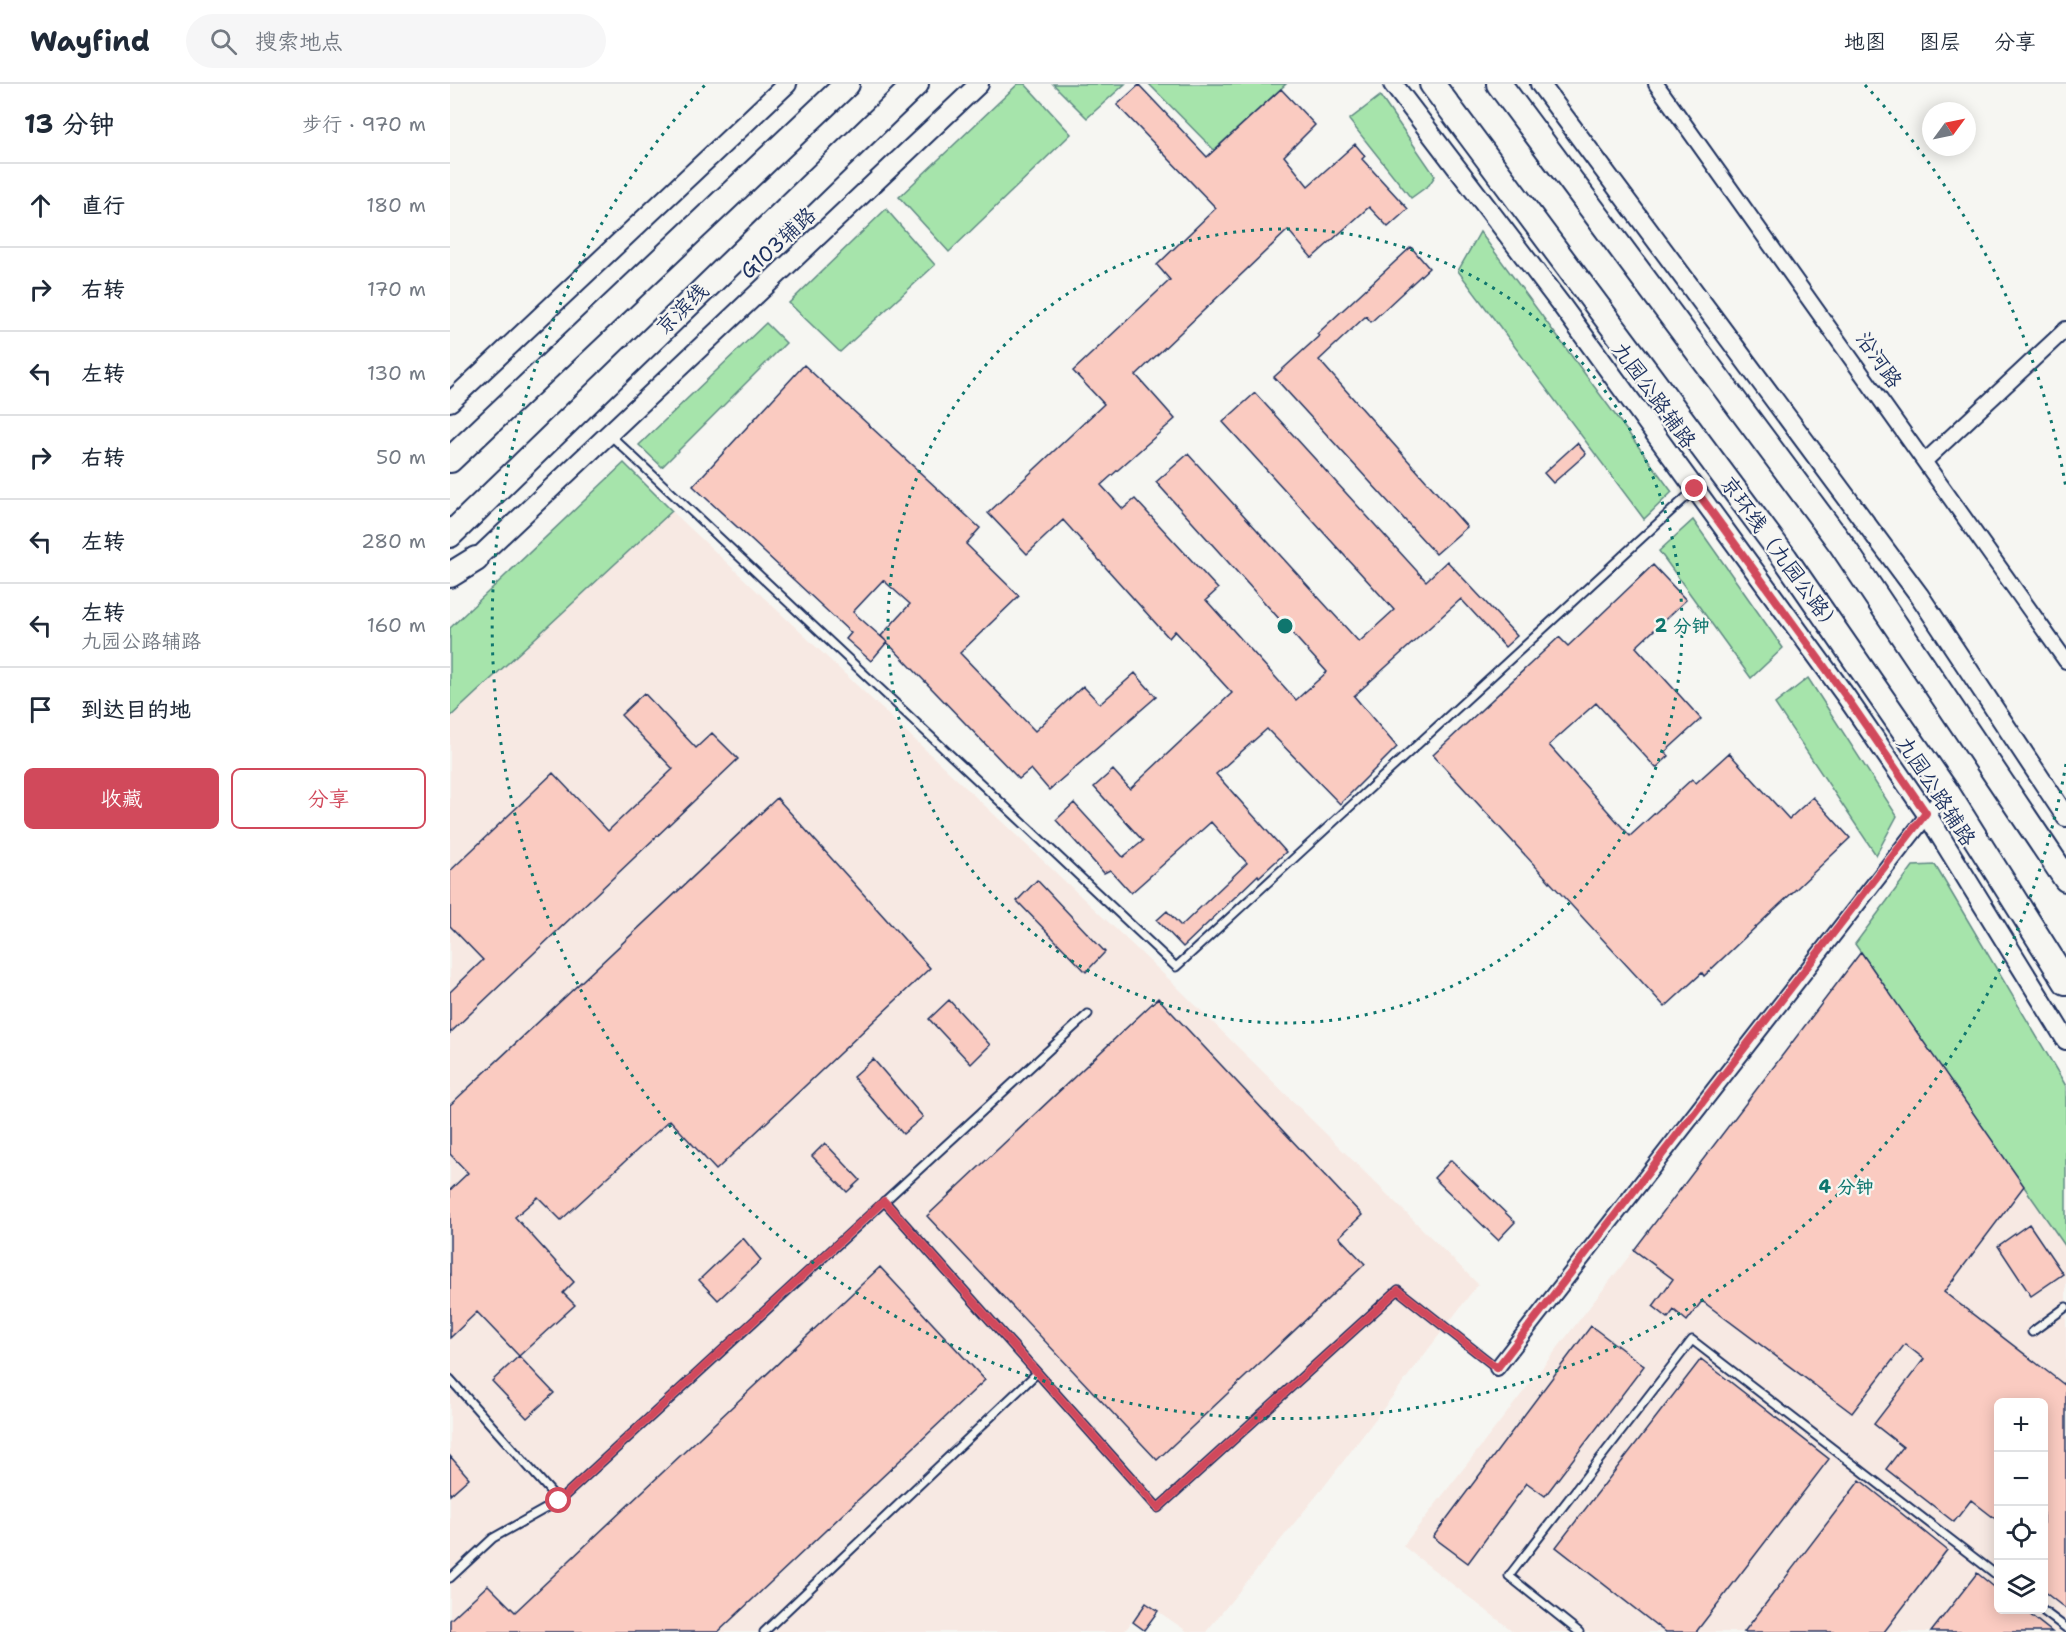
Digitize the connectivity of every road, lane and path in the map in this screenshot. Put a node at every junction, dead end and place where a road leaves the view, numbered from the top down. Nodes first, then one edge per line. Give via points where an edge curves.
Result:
1 (787, 84) edge
2 (847, 84) edge
3 (979, 84) edge
4 (1393, 84) edge
5 (1432, 84) edge
6 (1499, 84) edge
7 (1540, 84) edge
8 (1656, 84) edge
9 (915, 85) edge
10 (2066, 329) edge
11 (450, 402) edge
12 (609, 434) junction
13 (450, 460) edge
14 (1924, 461) junction
15 (1695, 489) junction
16 (450, 535) edge
17 (476, 559) junction
18 (450, 575) edge
19 (450, 583) edge
20 (2066, 661) edge
21 (1946, 791) junction
22 (1926, 813) junction
23 (2066, 817) edge
24 (2066, 879) edge
25 (2066, 982) edge
26 (1088, 1014) dead end
27 (2066, 1040) edge
28 (884, 1201) junction
29 (2066, 1307) edge
30 (2032, 1332) dead end
31 (1497, 1368) joint
32 (1037, 1374) junction
33 (450, 1378) edge
34 (559, 1501) junction
35 (1994, 1573) edge
36 (450, 1578) edge
37 (2047, 1614) edge
38 (2066, 1628) edge
39 (764, 1632) edge
40 (1579, 1632) edge

1 - 11 street
2 - 13 highway
3 - 12 street, G103辅路
4 - 15 street, 九园公路辅路
5 - 21 highway, 京环线（九园公路） via 1785,558
6 - 24 highway via 1841,543
7 - 23 street via 1919,595
8 - 14 street, 沿河路
9 - 16 highway, 京滨线
10 - 14 street
12 - 15 lane via 1176,968
12 - 17 street, G103辅路
14 - 20 street, 沿河路
15 - 22 street, 九园公路辅路
17 - 18 highway
17 - 19 street, G103辅路
21 - 22 street
21 - 25 highway, 京环线（九园公路）
22 - 27 street, 九园公路辅路
22 - 31 street
26 - 28 lane
28 - 32 lane
28 - 34 lane
29 - 30 lane
31 - 32 lane via 1398,1290 1158,1508
32 - 39 lane
33 - 34 lane
34 - 36 lane via 493,1538
35 - 40 lane via 1692,1340 1509,1576
37 - 38 lane

